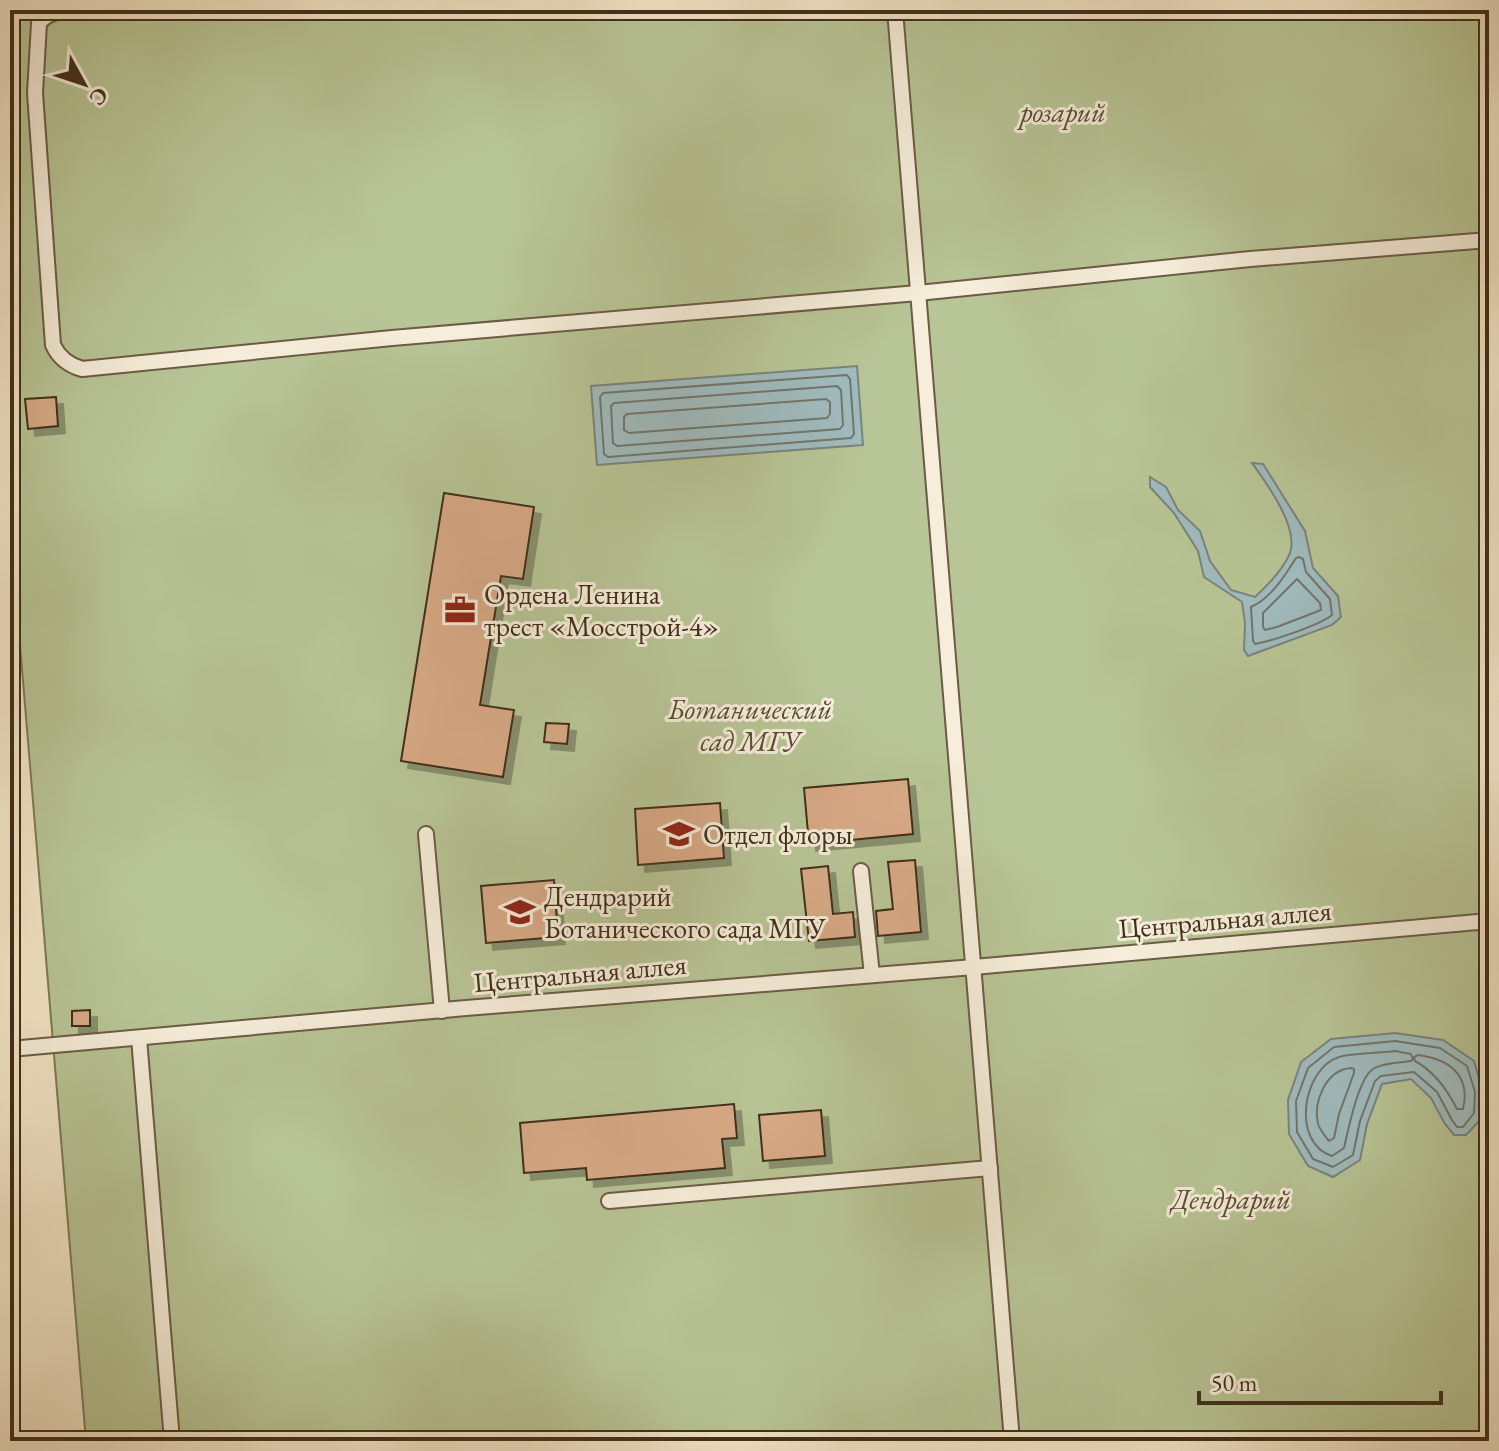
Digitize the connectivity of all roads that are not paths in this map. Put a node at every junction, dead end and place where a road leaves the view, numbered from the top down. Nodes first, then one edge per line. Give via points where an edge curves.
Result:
1 (80, 10) edge
2 (895, 10) edge
3 (1489, 240) edge
4 (918, 293) junction
5 (426, 834) dead end
6 (861, 871) dead end
7 (1489, 921) edge
8 (974, 967) junction
9 (872, 975) junction
10 (442, 1011) junction
11 (139, 1038) junction
12 (10, 1049) edge
13 (990, 1168) junction
14 (609, 1201) dead end
15 (172, 1441) edge
16 (1012, 1441) edge

1 - 4 lane via 57,11 39,23 35,93 53,345 74,367
2 - 4 lane
3 - 4 lane
4 - 8 lane
5 - 10 lane
6 - 9 lane
7 - 8 lane, Центральная аллея
8 - 9 lane, Центральная аллея
8 - 13 lane
9 - 10 lane, Центральная аллея
10 - 11 lane, Центральная аллея
11 - 12 lane, Центральная аллея
11 - 15 lane
13 - 14 lane
13 - 16 lane

